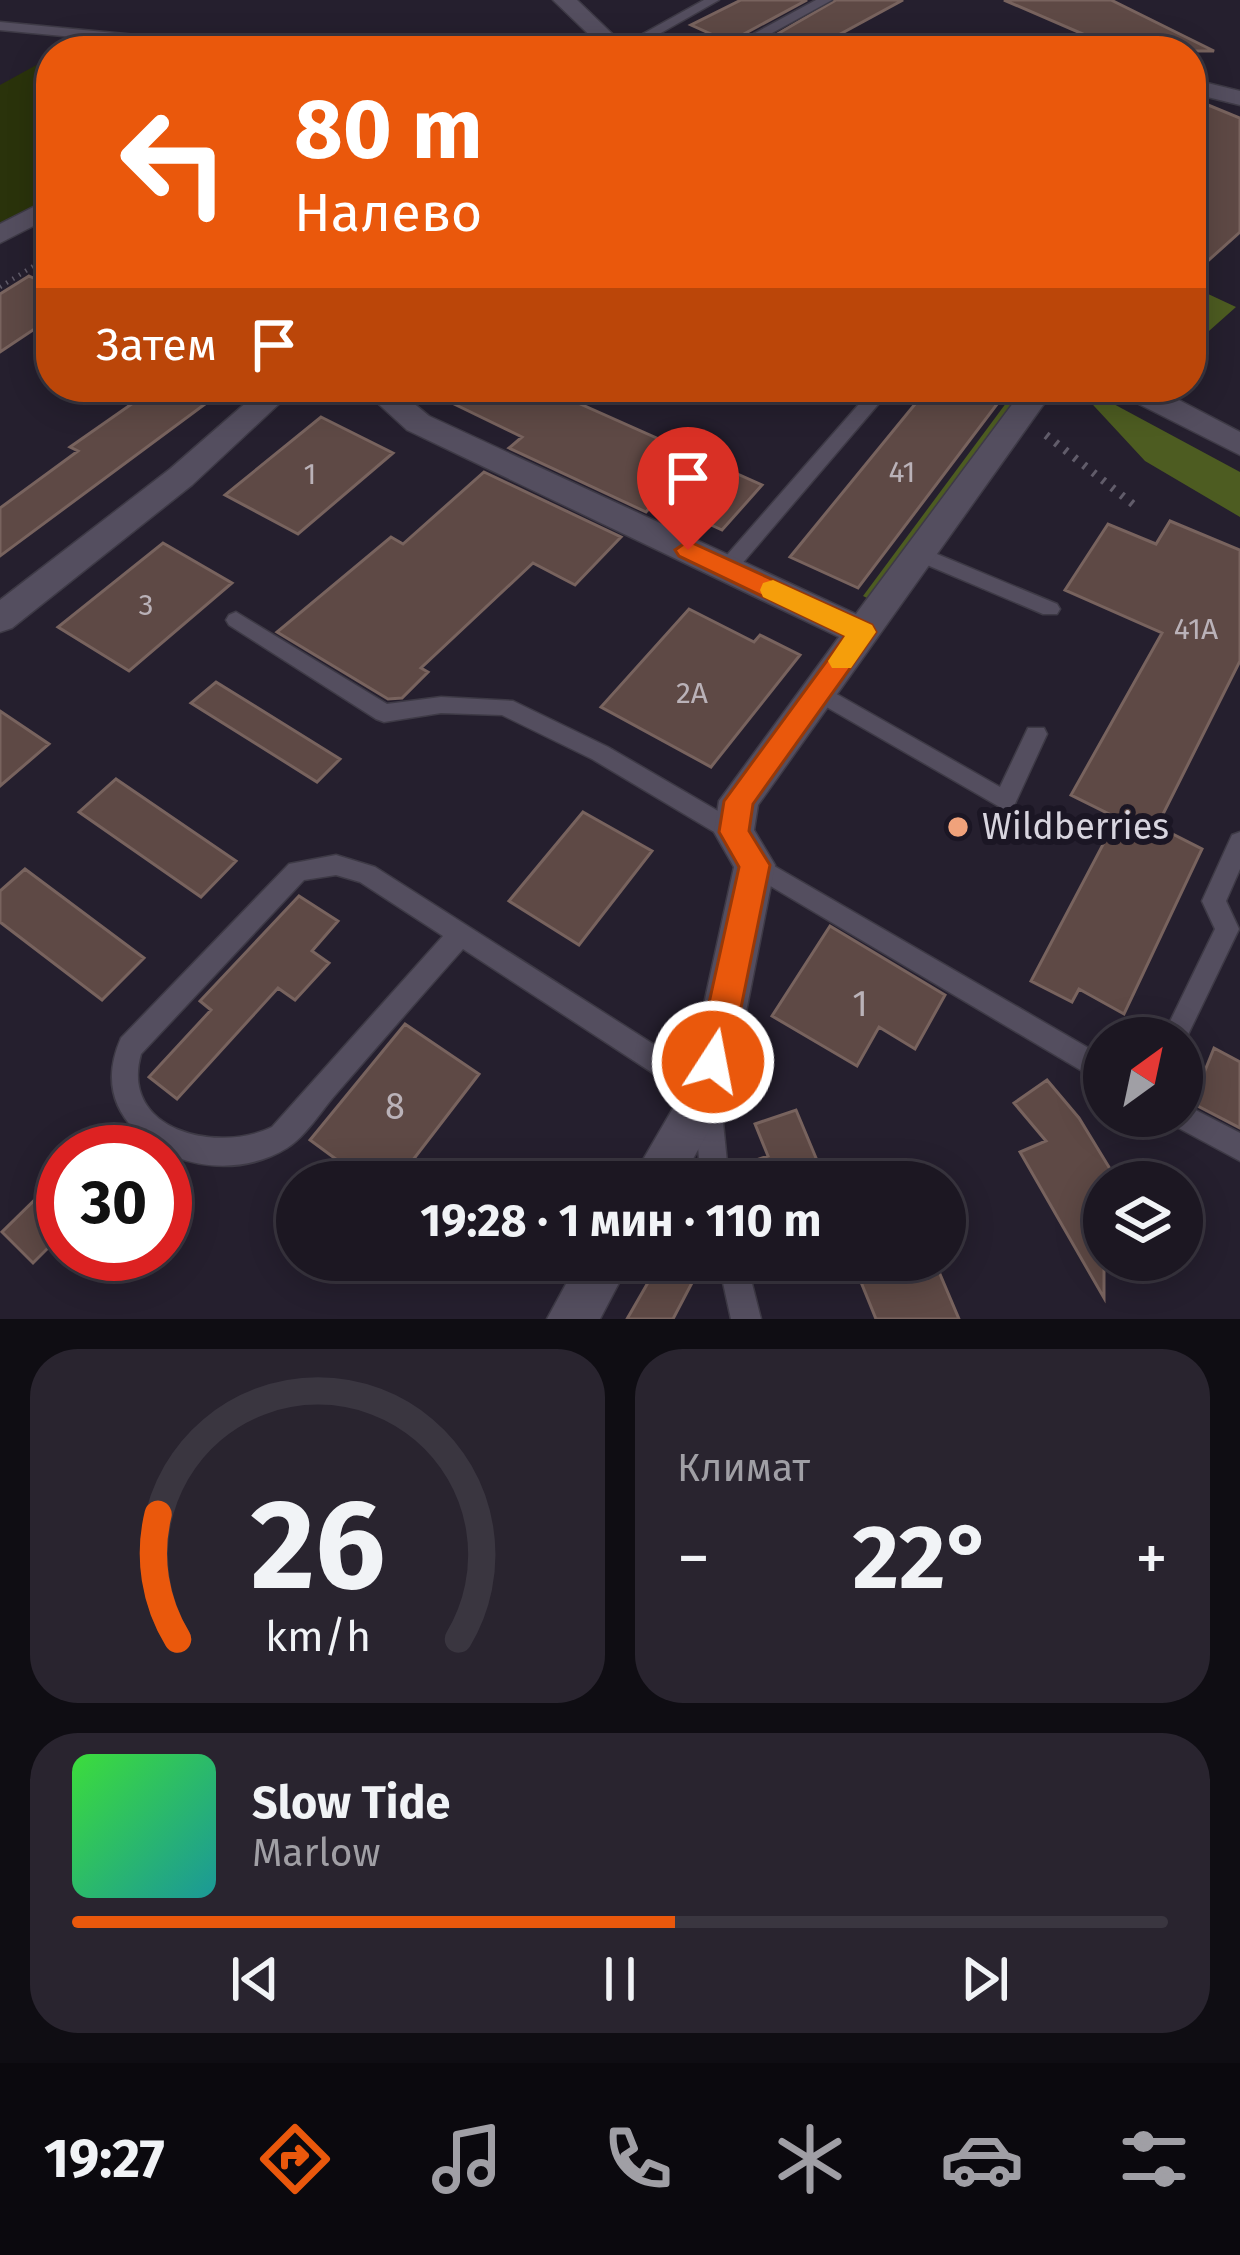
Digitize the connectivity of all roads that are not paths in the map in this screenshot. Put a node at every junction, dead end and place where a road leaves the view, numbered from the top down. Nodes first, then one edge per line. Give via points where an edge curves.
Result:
1 (563, 0) edge
2 (713, 0) edge
3 (826, 0) edge
4 (0, 26) edge
5 (105, 36) edge
6 (603, 36) edge
7 (647, 36) edge
8 (758, 36) edge
9 (1240, 69) edge
10 (1206, 86) edge
11 (1206, 89) edge
12 (1240, 98) edge
13 (265, 402) edge
14 (393, 402) edge
15 (871, 402) edge
16 (1030, 402) edge
17 (1158, 402) edge
18 (1240, 445) edge
19 (920, 554) junction
20 (727, 568) junction
21 (1050, 609) dead end
22 (0, 619) edge
23 (236, 620) dead end
24 (862, 632) junction
25 (819, 692) junction
26 (1036, 734) dead end
27 (1240, 842) edge
28 (744, 849) junction
29 (461, 933) junction
30 (1185, 1017) edge
31 (1083, 1058) edge
32 (707, 1094) junction
33 (1203, 1128) edge
34 (1240, 1148) edge
35 (667, 1161) edge
36 (713, 1161) edge
37 (595, 1281) edge
38 (737, 1281) edge
39 (572, 1319) edge
40 (746, 1319) edge

1 - 6 street
2 - 7 lane
3 - 8 lane
4 - 5 lane
9 - 10 street
11 - 12 street
13 - 22 street
14 - 20 street via 418,423
15 - 20 lane
16 - 19 street
17 - 18 street
19 - 21 lane
19 - 24 street
20 - 24 street
23 - 28 lane via 384,713 505,707 600,753
24 - 25 street
25 - 26 lane via 1005,801
25 - 28 street via 739,801
27 - 30 lane via 1214,901 1227,929
28 - 31 lane
28 - 32 street
29 - 29 lane via 282,1136 260,1147 211,1152 170,1141 122,1093 120,1068 130,1047 297,871 350,866
29 - 32 lane
32 - 35 street
32 - 36 lane
33 - 34 lane
37 - 39 street
38 - 40 lane

